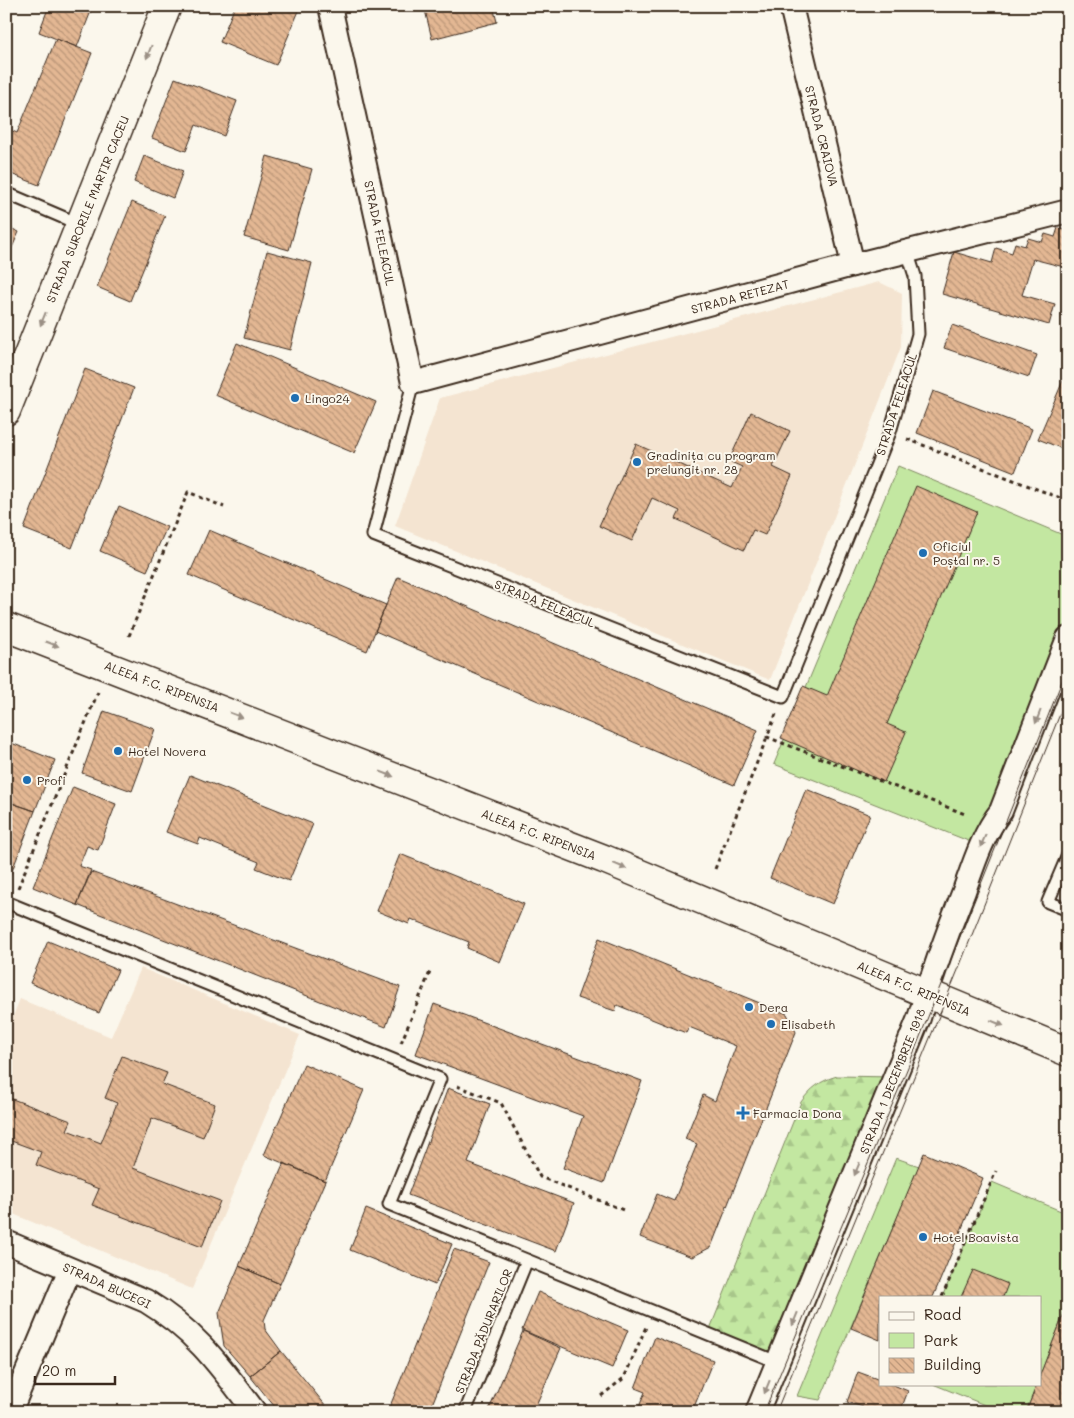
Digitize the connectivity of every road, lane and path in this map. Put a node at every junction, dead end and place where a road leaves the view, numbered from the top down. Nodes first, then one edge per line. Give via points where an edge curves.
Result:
1 (167, 6) edge
2 (330, 6) edge
3 (791, 6) edge
4 (6, 193) edge
5 (1068, 211) edge
6 (82, 225) junction
7 (907, 251) junction
8 (854, 265) junction
9 (413, 383) junction
10 (6, 411) edge
11 (890, 432) junction
12 (1068, 501) edge
13 (224, 507) dead end
14 (6, 626) edge
15 (129, 636) dead end
16 (1068, 638) edge
17 (1060, 685) edge
18 (98, 692) dead end
19 (783, 696) junction
20 (767, 737) junction
21 (965, 814) dead end
22 (1068, 855) edge
23 (715, 869) dead end
24 (9, 903) edge
25 (1068, 910) edge
26 (430, 972) dead end
27 (926, 993) junction
28 (1068, 1051) edge
29 (394, 1060) junction
30 (440, 1079) junction
31 (996, 1171) dead end
32 (626, 1211) dead end
33 (6, 1242) edge
34 (527, 1260) junction
35 (70, 1269) junction
36 (942, 1296) edge
37 (652, 1311) junction
38 (777, 1362) junction
39 (601, 1396) dead end
40 (10, 1412) edge
41 (255, 1412) edge
42 (465, 1412) edge
43 (757, 1412) edge

1 -> 6 main road, STRADA SURORILE MARTIR CACEU
2 - 9 street, STRADA FELEACUL
3 - 8 street, STRADA CRAIOVA
4 - 6 lane
5 - 7 street, STRADA RETEZAT
6 -> 10 main road, STRADA SURORILE MARTIR CACEU
7 - 8 street, STRADA RETEZAT
7 - 11 lane, STRADA FELEACUL via 915,276 918,334
8 - 9 street, STRADA RETEZAT
9 - 19 lane, STRADA FELEACUL via 373,535
11 - 12 path
11 - 19 lane, STRADA FELEACUL
13 - 15 path via 188,492
14 -> 27 main road, ALEEA F.C. RIPENSIA via 604,859
16 - 17 street, STRADA 1 DECEMBRIE 1918
17 -> 27 street, STRADA 1 DECEMBRIE 1918 via 1001,811 990,825
18 - 24 path
19 - 20 path
20 - 21 path
20 - 23 path
22 - 25 lane via 1048,902
24 - 29 lane
26 - 29 path
27 -> 28 main road, ALEEA F.C. RIPENSIA
27 -> 38 street, STRADA 1 DECEMBRIE 1918 via 919,1018
29 - 30 lane
30 - 32 path via 501,1103 540,1177
30 - 34 lane via 389,1204
31 - 36 path
33 - 35 street, STRADA BUCEGI
34 - 37 lane
34 - 42 lane, STRADA PĂDURARILOR
35 - 40 street
35 - 41 street, STRADA BUCEGI via 146,1301 186,1328
37 - 38 lane
37 - 39 path via 624,1378
38 -> 43 street, STRADA 1 DECEMBRIE 1918

